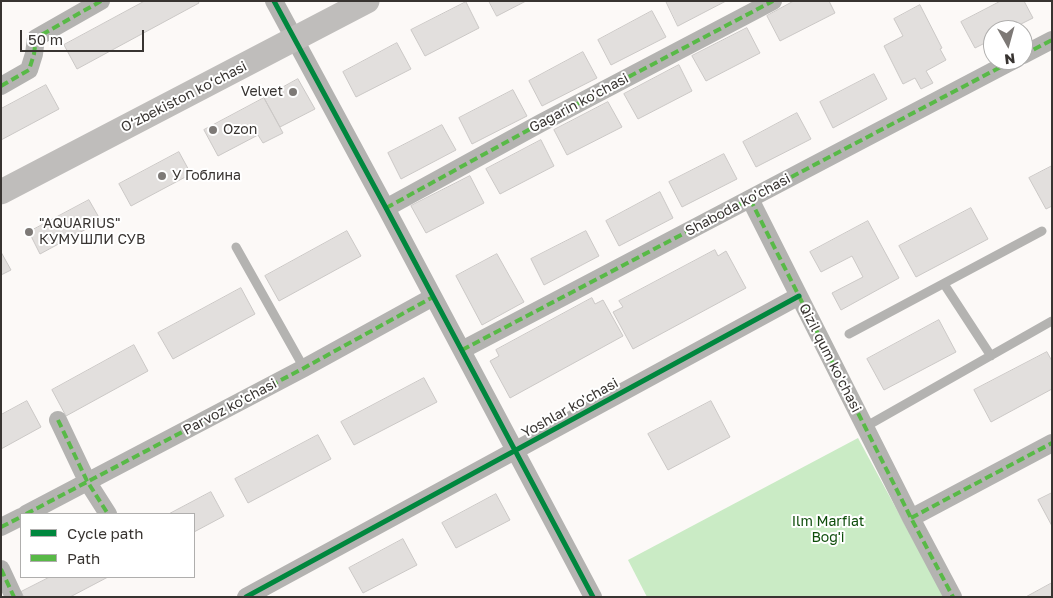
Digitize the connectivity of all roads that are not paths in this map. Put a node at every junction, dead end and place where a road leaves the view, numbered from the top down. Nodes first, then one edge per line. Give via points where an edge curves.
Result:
1 (101, 1) edge
2 (274, 1) edge
3 (367, 1) edge
4 (773, 1) edge
5 (295, 40) junction
6 (1052, 40) edge
7 (1033, 50) edge
8 (995, 70) edge
9 (1, 86) edge
10 (1, 192) edge
11 (750, 198) junction
12 (386, 208) junction
13 (1042, 231) dead end
14 (236, 247) dead end
15 (944, 284) junction
16 (799, 296) junction
17 (433, 297) junction
18 (1052, 321) edge
19 (849, 334) dead end
20 (462, 350) junction
21 (990, 356) junction
22 (304, 368) junction
23 (58, 420) dead end
24 (865, 427) junction
25 (1052, 442) edge
26 (516, 451) junction
27 (88, 481) junction
28 (28, 513) edge
29 (107, 513) edge
30 (20, 518) edge
31 (911, 518) junction
32 (1, 527) edge
33 (1, 569) edge
34 (14, 597) edge
35 (246, 597) edge
36 (593, 597) edge
37 (953, 597) edge

1 - 9 street via 36,38 29,70
2 - 5 street
3 - 5 street, O‘zbekiston ko‘chasi
4 - 12 street, Gagarin ko'chasi
5 - 10 street, O‘zbekiston ko‘chasi
5 - 12 street
6 - 7 street
8 - 11 street, Shaboda ko'chasi
11 - 16 street, Qizil qum ko'chasi
11 - 20 street, Shaboda ko'chasi
12 - 17 street
13 - 15 lane
14 - 22 lane
15 - 19 lane
15 - 21 lane
16 - 24 street, Qizil qum ko'chasi
16 - 26 street, Yoshlar ko'chasi
17 - 20 street
17 - 22 street, Parvoz ko'chasi
18 - 21 lane
20 - 26 street
21 - 24 lane
22 - 27 street, Parvoz ko'chasi
23 - 27 street
24 - 31 street, Qizil qum ko'chasi
25 - 31 street
26 - 35 street, Yoshlar ko'chasi
26 - 36 street
27 - 28 street, Parvoz ko'chasi
27 - 29 street
30 - 32 street
31 - 37 street, Qizil qum ko'chasi
33 - 34 street

